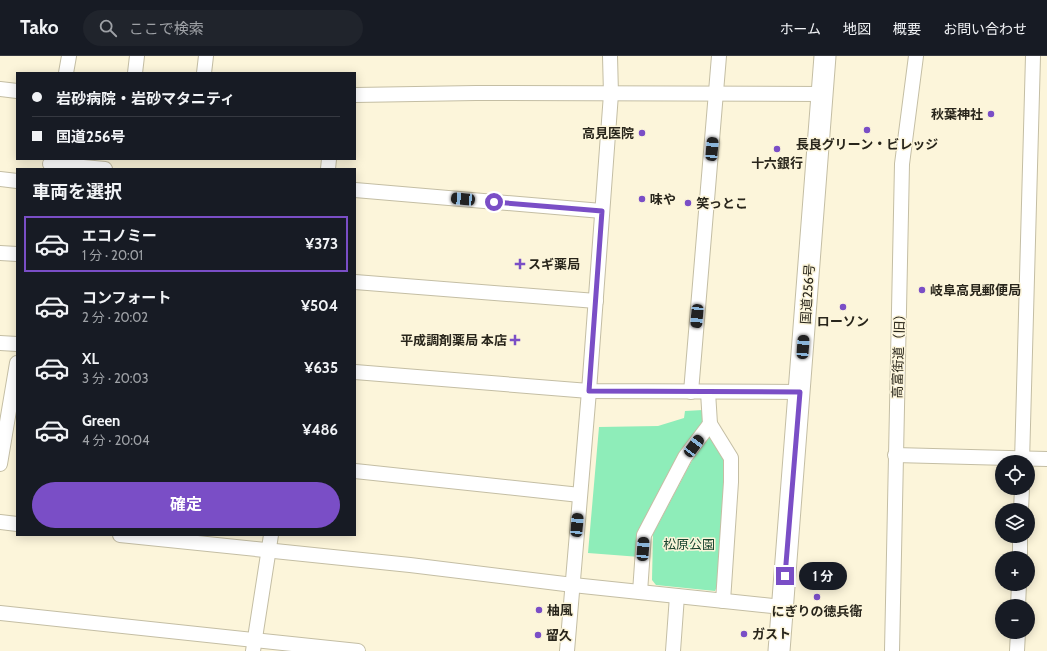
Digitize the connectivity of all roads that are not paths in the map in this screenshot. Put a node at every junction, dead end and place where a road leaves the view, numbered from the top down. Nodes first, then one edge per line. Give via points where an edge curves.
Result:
1 (69, 56) edge
2 (137, 56) edge
3 (206, 56) edge
4 (610, 56) edge
5 (719, 56) edge
6 (825, 56) edge
7 (916, 56) edge
8 (1033, 56) edge
9 (66, 72) edge
10 (135, 72) edge
11 (204, 72) edge
12 (0, 89) edge
13 (16, 91) edge
14 (611, 94) junction
15 (822, 94) junction
16 (356, 95) edge
17 (716, 95) junction
18 (50, 164) edge
19 (94, 168) edge
20 (0, 179) edge
21 (16, 181) edge
22 (356, 190) edge
23 (602, 211) junction
24 (0, 253) edge
25 (16, 254) edge
26 (356, 282) edge
27 (596, 301) junction
28 (0, 343) edge
29 (16, 344) edge
30 (16, 370) edge
31 (356, 372) edge
32 (589, 391) junction
33 (691, 392) junction
34 (708, 392) junction
35 (800, 392) junction
36 (710, 424) junction
37 (7, 434) edge
38 (895, 455) junction
39 (1022, 455) edge
40 (995, 459) edge
41 (1035, 459) edge
42 (1047, 459) edge
43 (0, 464) edge
44 (356, 471) edge
45 (580, 495) junction
46 (0, 522) edge
47 (16, 524) edge
48 (129, 536) edge
49 (271, 536) edge
50 (268, 551) junction
51 (573, 585) junction
52 (640, 592) junction
53 (677, 596) junction
54 (723, 601) junction
55 (782, 607) junction
56 (0, 613) edge
57 (1018, 639) edge
58 (254, 645) edge
59 (358, 651) edge
60 (567, 651) edge
61 (673, 651) edge
62 (779, 651) edge
63 (892, 651) edge
64 (1017, 651) edge

1 - 9 street
2 - 10 street
3 - 11 street
4 - 14 street
5 - 17 street
6 - 15 highway, 国道256号
7 - 38 street, 高富街道（旧） via 902,164
8 - 39 street
12 - 13 street
14 - 16 street
14 - 17 street
14 - 23 street
15 - 17 street
15 - 35 highway, 国道256号
17 - 33 street
18 - 19 street
20 - 21 street
22 - 23 street
23 - 27 street
24 - 25 street
26 - 27 street
27 - 32 street
28 - 29 street
30 - 37 street
31 - 32 street
32 - 33 street
32 - 45 street
33 - 34 street
34 - 35 street
34 - 36 street
35 - 55 highway, 国道256号
36 - 52 street via 685,458 644,535
36 - 54 street via 731,458
37 - 43 street
38 - 40 street
38 - 63 street, 高富街道（旧）
41 - 42 street
44 - 45 street
45 - 51 street
46 - 47 street
48 - 50 street
49 - 50 street
50 - 51 street
50 - 58 street
51 - 52 street
51 - 60 street
52 - 53 street
53 - 54 street
53 - 61 street
54 - 55 street
55 - 62 highway, 国道256号
56 - 58 street
57 - 64 street
58 - 59 street

